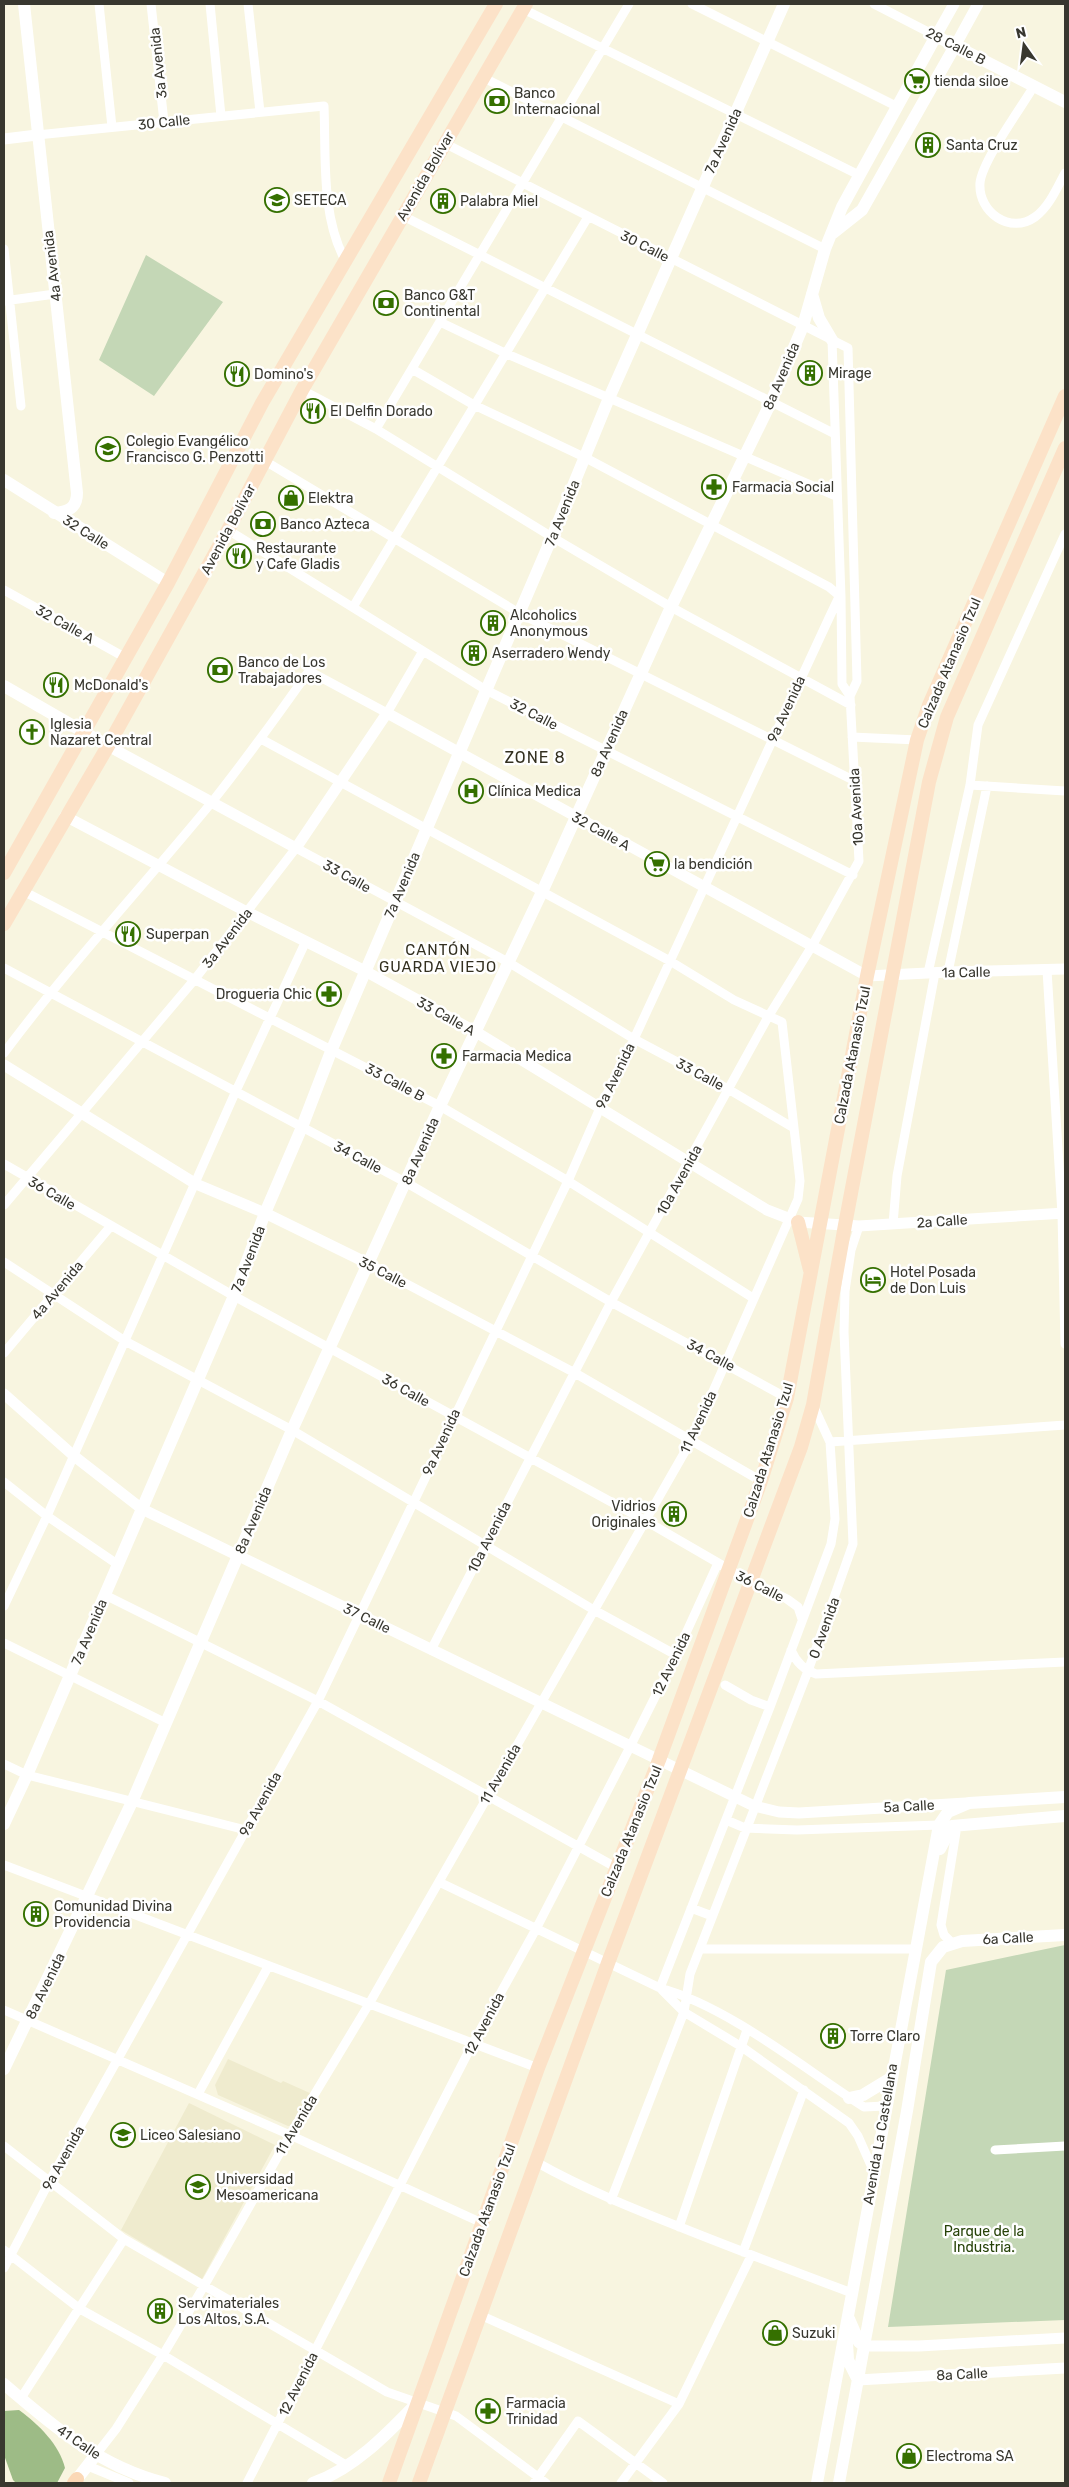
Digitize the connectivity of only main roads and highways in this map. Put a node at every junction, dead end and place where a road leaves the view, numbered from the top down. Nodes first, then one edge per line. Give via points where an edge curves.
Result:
1 (24, 4) edge
2 (496, 4) edge
3 (784, 4) edge
4 (524, 6) edge
5 (936, 36) joint
6 (955, 46) junction
7 (1065, 102) edge
8 (833, 232) junction
9 (812, 294) junction
10 (832, 340) road end
11 (1065, 396) edge
12 (1065, 448) edge
13 (4, 480) edge
14 (54, 513) junction
15 (168, 583) junction
16 (4, 686) edge
17 (82, 732) junction
18 (108, 746) junction
19 (4, 873) edge
20 (4, 924) edge
21 (793, 1221) road end
22 (812, 1276) junction
23 (1065, 1797) edge
24 (1065, 1816) edge
25 (4, 1824) edge
26 (950, 1829) junction
27 (1065, 1935) edge
28 (952, 1943) joint
29 (4, 2069) edge
30 (890, 2078) junction
31 (849, 2098) road end
32 (885, 2106) junction
33 (907, 2111) junction
34 (849, 2313) junction
35 (864, 2346) junction
36 (858, 2380) junction
37 (4, 2384) edge
38 (417, 2403) junction
39 (92, 2461) junction
40 (76, 2482) edge
41 (422, 2482) edge
42 (165, 2483) edge
43 (317, 2483) edge
44 (389, 2483) edge
45 (817, 2483) edge
46 (839, 2483) edge

1 - 14 main road, 4a Avenida via 77,497 70,510
2 - 15 main road, Avenida Bolívar via 262,403
3 - 25 main road, 7a Avenida via 636,335 332,1049 198,1381
4 - 18 main road, Avenida Bolívar via 302,390
5 - 6 main road, 28 Calle B
5 - 8 main road, 8a Avenida via 842,207
6 - 7 main road, 28 Calle B
6 - 8 main road via 862,210
8 - 9 main road, 8a Avenida
9 - 10 main road via 819,318
9 - 29 main road, 8a Avenida via 803,326 770,402 671,607 577,818 440,1106 292,1430 132,1802
11 - 22 main road, Calzada Atanasio Tzul via 917,740 867,976 819,1223
12 - 41 main road, Calzada Atanasio Tzul via 947,717 929,782 814,1405 801,1447 608,1964
13 - 14 main road, 32 Calle
14 - 15 main road, 32 Calle
15 - 17 main road, Avenida Bolívar
16 - 17 main road, 33 Calle
17 - 18 main road, 33 Calle
17 - 19 main road, Avenida Bolívar
18 - 20 main road, Avenida Bolívar
21 - 22 main road
22 - 38 main road, Calzada Atanasio Tzul via 787,1398 761,1481 723,1566 659,1760 538,2068
23 - 26 main road, 5a Calle via 969,1803 948,1812
24 - 26 main road, 5a Calle
26 - 30 main road, Avenida La Castellana via 932,1868
27 - 28 main road, 6a Calle
28 - 33 main road, Avenida La Castellana via 940,1949 932,1962
30 - 31 main road via 869,2092
30 - 32 main road, Avenida La Castellana
32 - 33 main road via 900,2101
32 - 34 main road, Avenida La Castellana
33 - 35 main road, Avenida La Castellana
34 - 35 main road via 859,2342
34 - 36 main road via 848,2360
34 - 45 main road, Avenida La Castellana
35 - 36 main road, Avenida La Castellana
36 - 46 main road, Avenida La Castellana
37 - 39 main road, 41 Calle via 80,2446
38 - 43 main road via 384,2437
38 - 44 main road, Calzada Atanasio Tzul
39 - 40 main road, 11 Avenida
39 - 42 main road, 41 Calle

